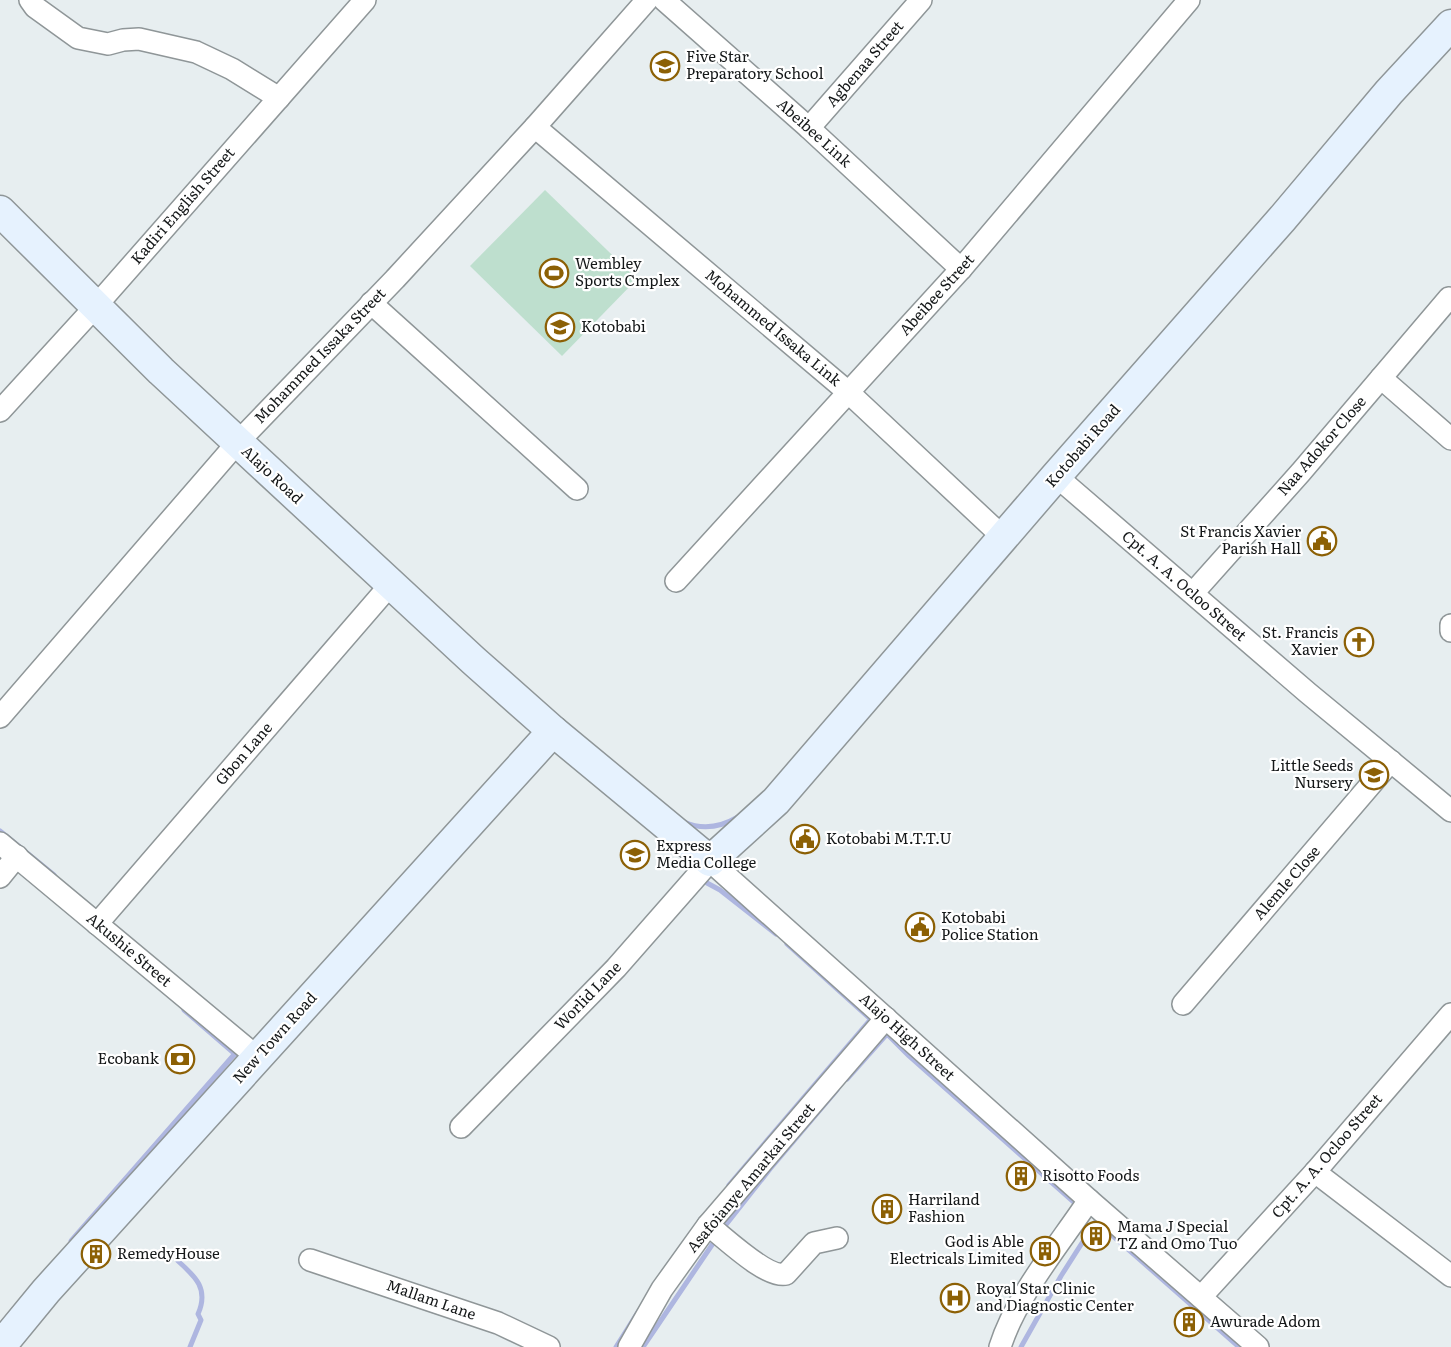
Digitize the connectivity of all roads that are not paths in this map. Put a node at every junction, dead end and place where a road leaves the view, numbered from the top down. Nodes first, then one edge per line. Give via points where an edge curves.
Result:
1 (30, 0) edge
2 (365, 0) edge
3 (647, 0) edge
4 (664, 0) edge
5 (921, 0) edge
6 (1188, 0) edge
7 (1451, 26) edge
8 (279, 98) junction
9 (535, 127) junction
10 (809, 128) junction
11 (0, 211) edge
12 (961, 269) junction
13 (1449, 298) dead end
14 (371, 303) junction
15 (95, 308) junction
16 (1381, 378) junction
17 (848, 392) junction
18 (0, 411) edge
19 (1451, 439) edge
20 (237, 442) junction
21 (1056, 476) junction
22 (577, 489) dead end
23 (1004, 538) junction
24 (676, 581) dead end
25 (391, 584) junction
26 (1193, 593) junction
27 (1451, 626) edge
28 (1451, 631) edge
29 (0, 717) edge
30 (552, 731) junction
31 (1391, 761) junction
32 (1451, 811) edge
33 (0, 843) edge
34 (16, 856) junction
35 (710, 861) junction
36 (0, 877) edge
37 (97, 924) junction
38 (1183, 1004) dead end
39 (1451, 1014) edge
40 (886, 1018) junction
41 (257, 1057) junction
42 (461, 1127) dead end
43 (1315, 1172) junction
44 (1089, 1200) junction
45 (708, 1224) junction
46 (837, 1238) dead end
47 (310, 1260) dead end
48 (1451, 1276) edge
49 (1201, 1297) junction
50 (0, 1347) edge
51 (549, 1347) edge
52 (629, 1347) edge
53 (1000, 1347) edge
54 (1258, 1347) edge

1 - 8 street via 78,38 108,44 140,39 196,52
2 - 8 street, Kadiri English Street
3 - 9 street, Mohammed Issaka Street
4 - 10 street, Abeibee Link
5 - 10 street, Agbenaa Street
6 - 12 street, Abeibee Street
7 - 21 street, Kotobabi Road via 1389,92
8 - 15 street, Kadiri English Street
9 - 14 street, Mohammed Issaka Street
9 - 17 street, Mohammed Issaka Link
10 - 12 street, Abeibee Link
11 - 15 street, Alajo Road
12 - 17 street, Abeibee Street
13 - 16 street, Naa Adokor Close
14 - 20 street, Mohammed Issaka Street
14 - 22 street
15 - 18 street, Kadiri English Street
15 - 20 street, Alajo Road
16 - 19 street
16 - 26 street, Naa Adokor Close
17 - 23 street, Mohammed Issaka Link
17 - 24 street, Abeibee Street
20 - 25 street, Alajo Road
20 - 29 street, Mohammed Issaka Street
21 - 23 street, Kotobabi Road
21 - 26 street, Cpt. A. A. Ocloo Street
23 - 35 street, Kotobabi Road via 776,801
25 - 30 street, Alajo Road
25 - 37 street, Gbon Lane
26 - 31 street, Cpt. A. A. Ocloo Street
27 - 28 street
30 - 35 street, Alajo High Street
30 - 41 street, New Town Road
31 - 32 street, Cpt. A. A. Ocloo Street
31 - 38 street, Alemle Close
33 - 34 street, Akushie Street
34 - 36 street
34 - 37 street, Akushie Street
35 - 40 street, Alajo High Street
35 - 42 street, Worlid Lane via 616,968
37 - 41 street, Akushie Street
39 - 43 street, Cpt. A. A. Ocloo Street
40 - 44 street, Alajo High Street
40 - 45 street, Asafoianye Amarkai Street
41 - 50 street, New Town Road
43 - 48 street
43 - 49 street, Cpt. A. A. Ocloo Street
44 - 49 street, Alajo High Street
44 - 53 street via 1022,1300
45 - 46 street via 766,1270 781,1275 814,1243
45 - 52 street, Asafoianye Amarkai Street via 662,1289
47 - 51 street, Mallam Lane via 498,1323
49 - 54 street, Alajo High Street

